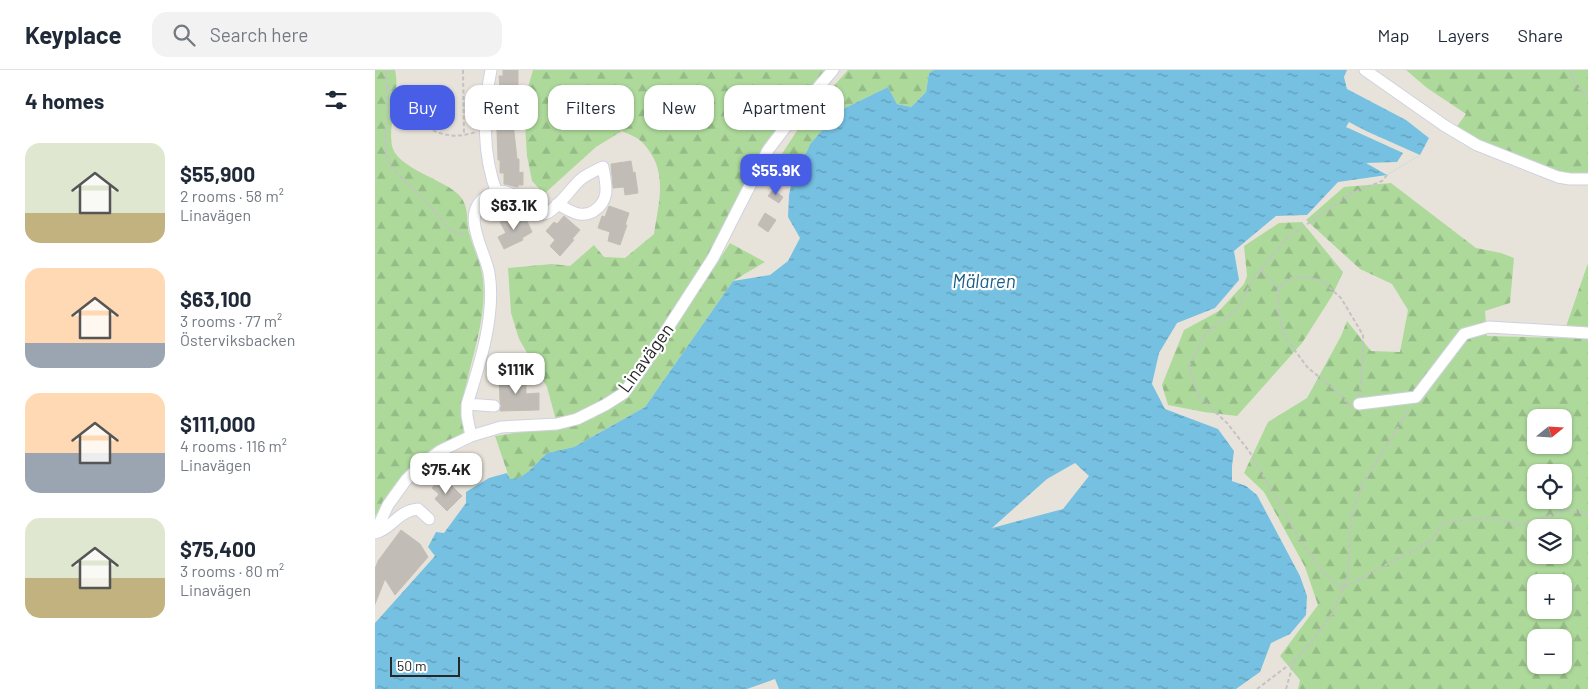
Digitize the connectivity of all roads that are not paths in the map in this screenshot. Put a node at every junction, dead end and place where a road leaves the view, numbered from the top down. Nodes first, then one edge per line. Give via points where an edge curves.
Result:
1 (491, 70) edge
2 (833, 70) edge
3 (1365, 70) edge
4 (1588, 179) edge
5 (497, 193) junction
6 (557, 204) junction
7 (1588, 333) edge
8 (467, 404) junction
9 (1359, 404) road end
10 (494, 406) dead end
11 (471, 436) junction
12 (429, 520) dead end
13 (375, 533) edge

1 - 5 street via 486,128
2 - 11 street, Linavägen via 768,150 713,258 624,393 577,419 557,424 501,427
3 - 4 street via 1477,145 1559,177
5 - 6 street via 512,194 543,214 551,212
5 - 8 street via 481,202 475,216 475,231 489,271 491,310
6 - 6 street via 579,181 603,167 607,189 600,206 585,215
7 - 9 street via 1489,327 1464,334 1416,397
8 - 10 street
8 - 11 street
11 - 13 street, Linavägen via 440,451 406,480 388,504
12 - 13 street via 418,509 411,510 396,518 386,529

